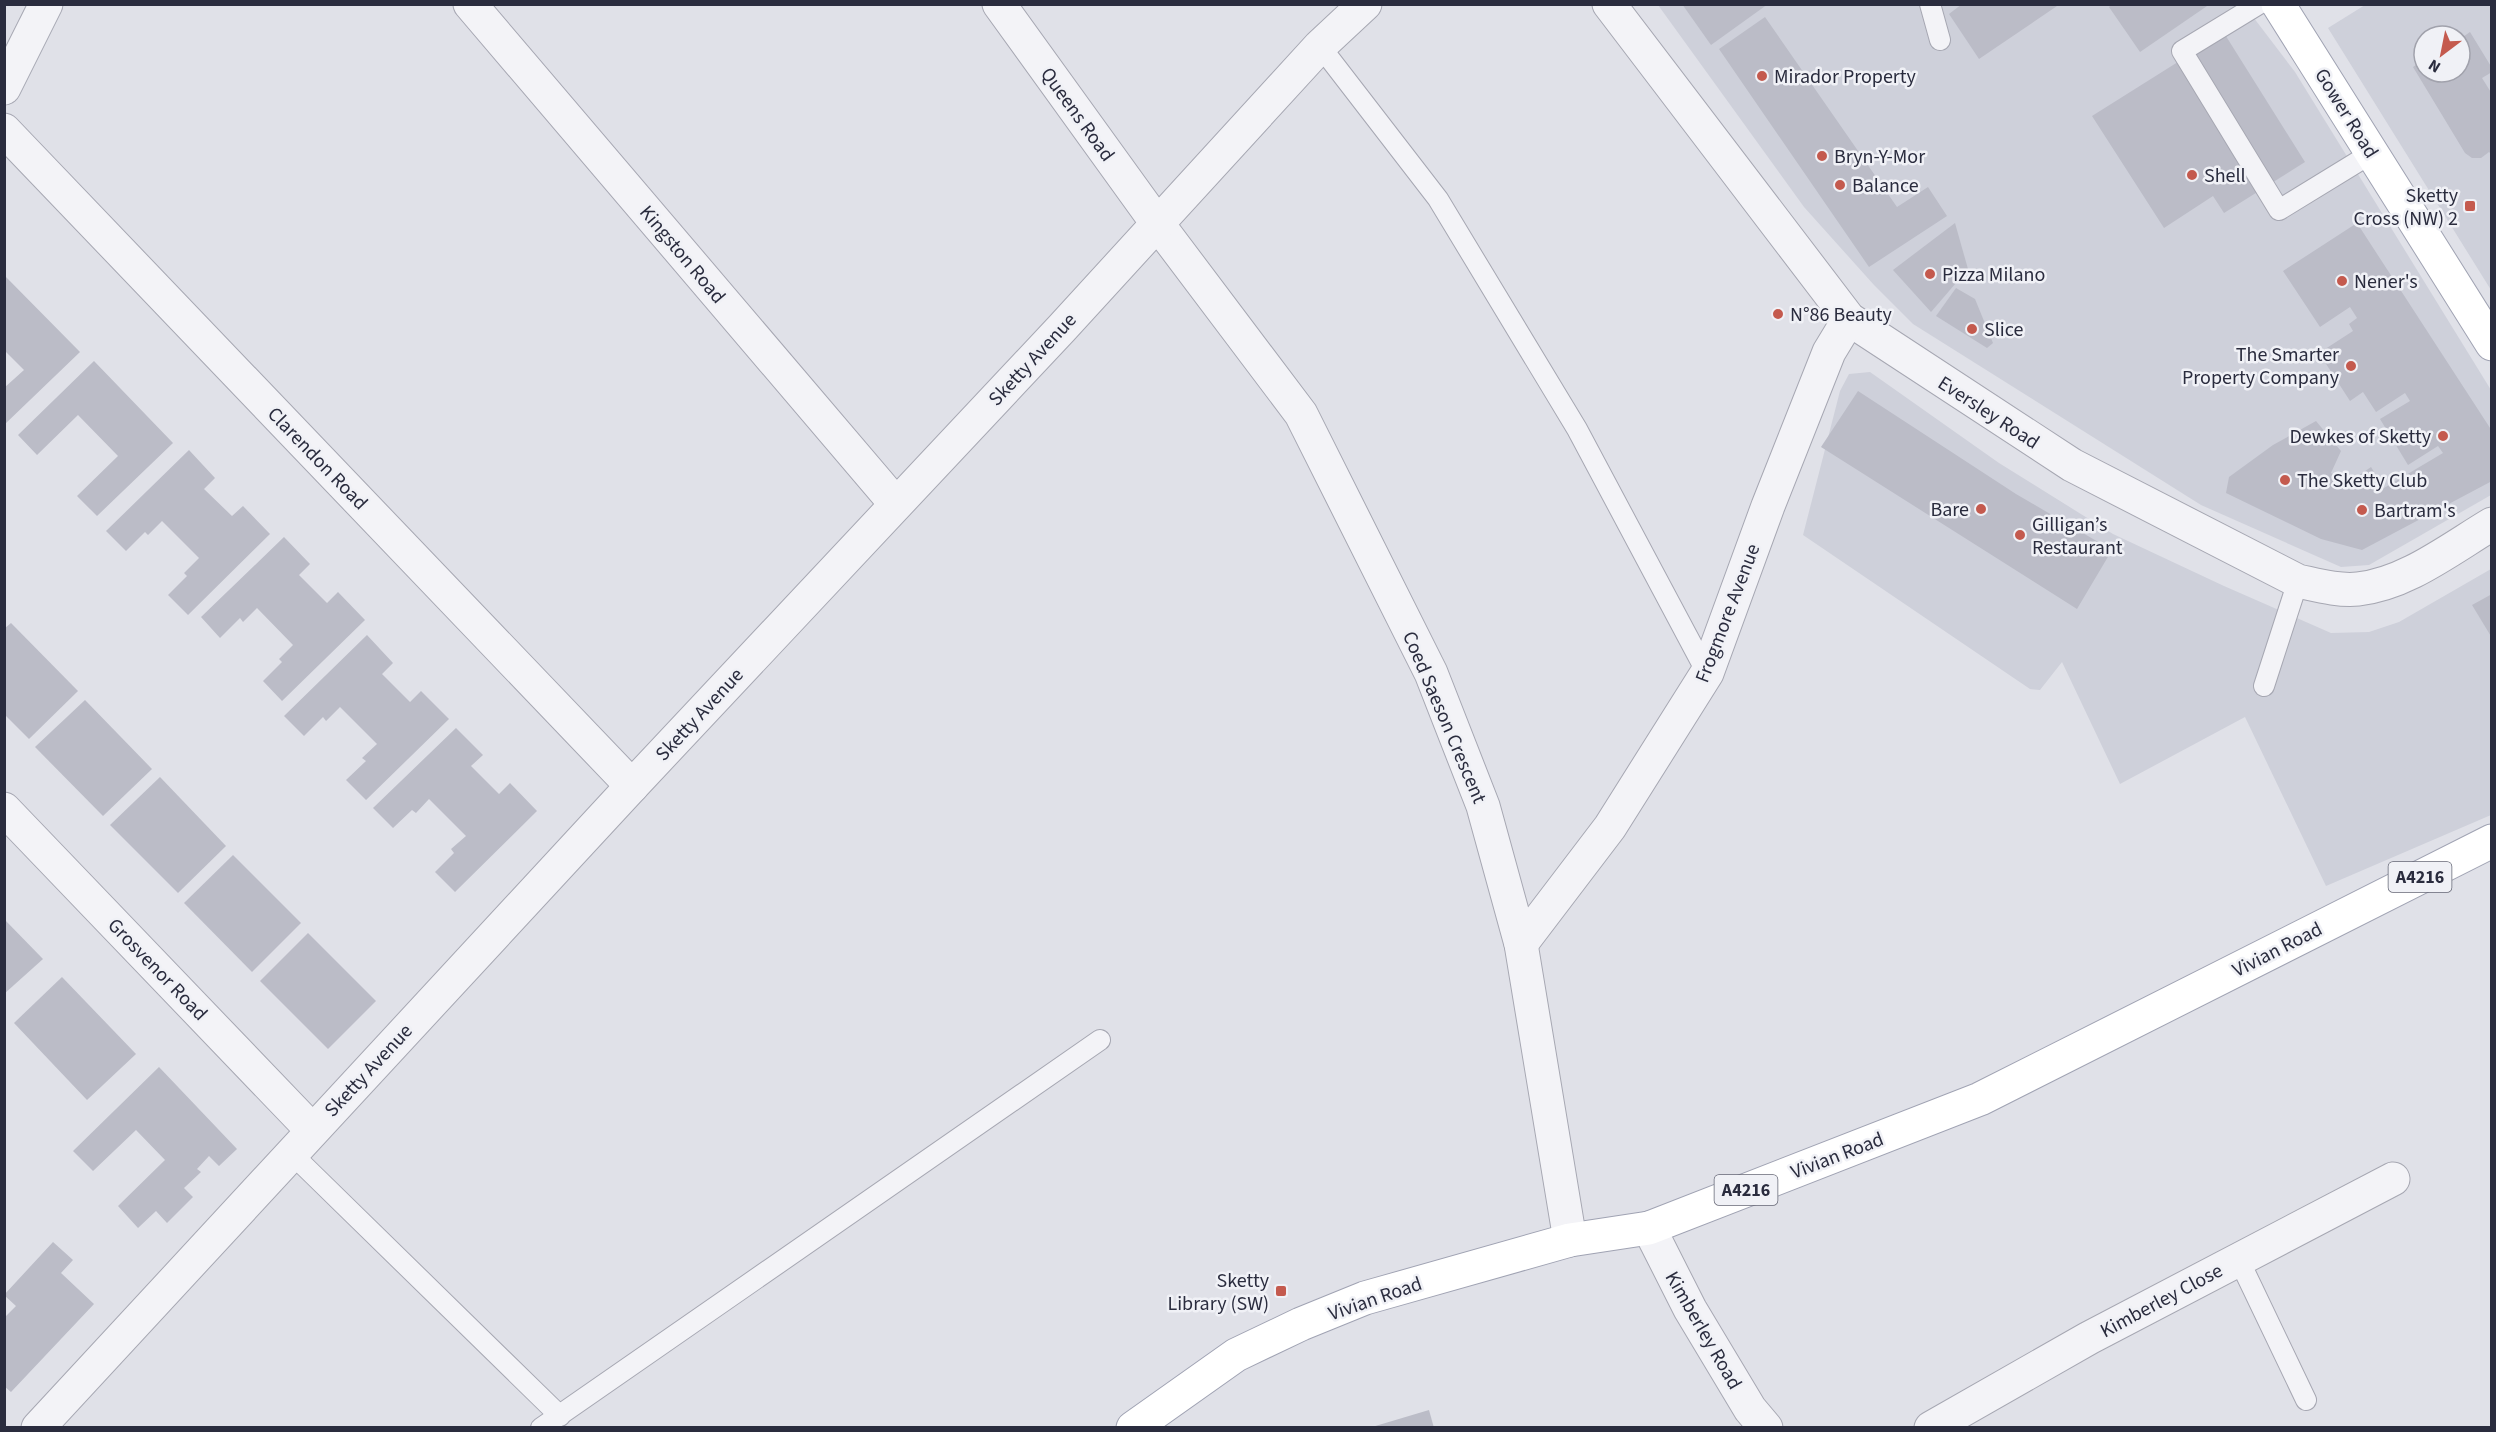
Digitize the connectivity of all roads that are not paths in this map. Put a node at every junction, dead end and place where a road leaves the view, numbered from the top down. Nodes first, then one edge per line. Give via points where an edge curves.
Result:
1 (46, 4) edge
2 (470, 4) edge
3 (999, 4) edge
4 (1365, 4) edge
5 (1609, 4) edge
6 (1930, 4) edge
7 (2259, 4) edge
8 (2278, 4) edge
9 (1940, 40) dead end
10 (1320, 46) junction
11 (4, 88) edge
12 (4, 130) edge
13 (2372, 153) junction
14 (1157, 222) junction
15 (1849, 319) junction
16 (2492, 344) edge
17 (895, 503) junction
18 (2492, 524) edge
19 (2298, 580) junction
20 (1707, 673) junction
21 (2264, 686) dead end
22 (632, 786) junction
23 (4, 809) edge
24 (2492, 841) edge
25 (1521, 944) junction
26 (1101, 1040) dead end
27 (301, 1142) junction
28 (2393, 1179) dead end
29 (1649, 1228) junction
30 (1570, 1240) junction
31 (2239, 1260) junction
32 (2306, 1400) dead end
33 (560, 1416) junction
34 (38, 1428) edge
35 (541, 1428) edge
36 (1133, 1428) edge
37 (1766, 1428) edge
38 (1931, 1428) edge

1 - 11 street
2 - 17 street, Kingston Road
3 - 14 street, Queens Road
4 - 10 street, Sketty Avenue
5 - 15 street, Eversley Road
6 - 9 lane
7 - 13 lane via 2182,51 2279,210
8 - 13 main road, Gower Road
10 - 14 street, Sketty Avenue
10 - 20 lane via 1438,199 1577,429
12 - 22 street, Clarendon Road
13 - 16 main road, Gower Road
14 - 17 street, Sketty Avenue
14 - 25 street, Coed Saeson Crescent via 1301,414 1395,600 1431,673 1483,806
15 - 19 street, Eversley Road via 2072,465
15 - 20 street, Frogmore Avenue via 1829,352
17 - 22 street, Sketty Avenue
18 - 19 street, Eversley Road via 2384,585 2355,589
19 - 21 lane
20 - 25 street, Frogmore Avenue via 1610,827
22 - 27 street, Sketty Avenue
23 - 27 street, Grosvenor Road
24 - 29 main road, Vivian Road / A4216 via 1980,1099
25 - 30 street, Coed Saeson Crescent
26 - 33 lane
27 - 33 lane
27 - 34 street, Sketty Avenue
28 - 31 street, Kimberley Close
29 - 30 main road, Vivian Road / A4216
29 - 37 street, Kimberley Road via 1690,1309 1750,1409
30 - 36 main road, Vivian Road / A4216 via 1365,1298 1301,1324 1236,1355
31 - 32 lane
31 - 38 street, Kimberley Close via 2089,1338
33 - 35 lane

